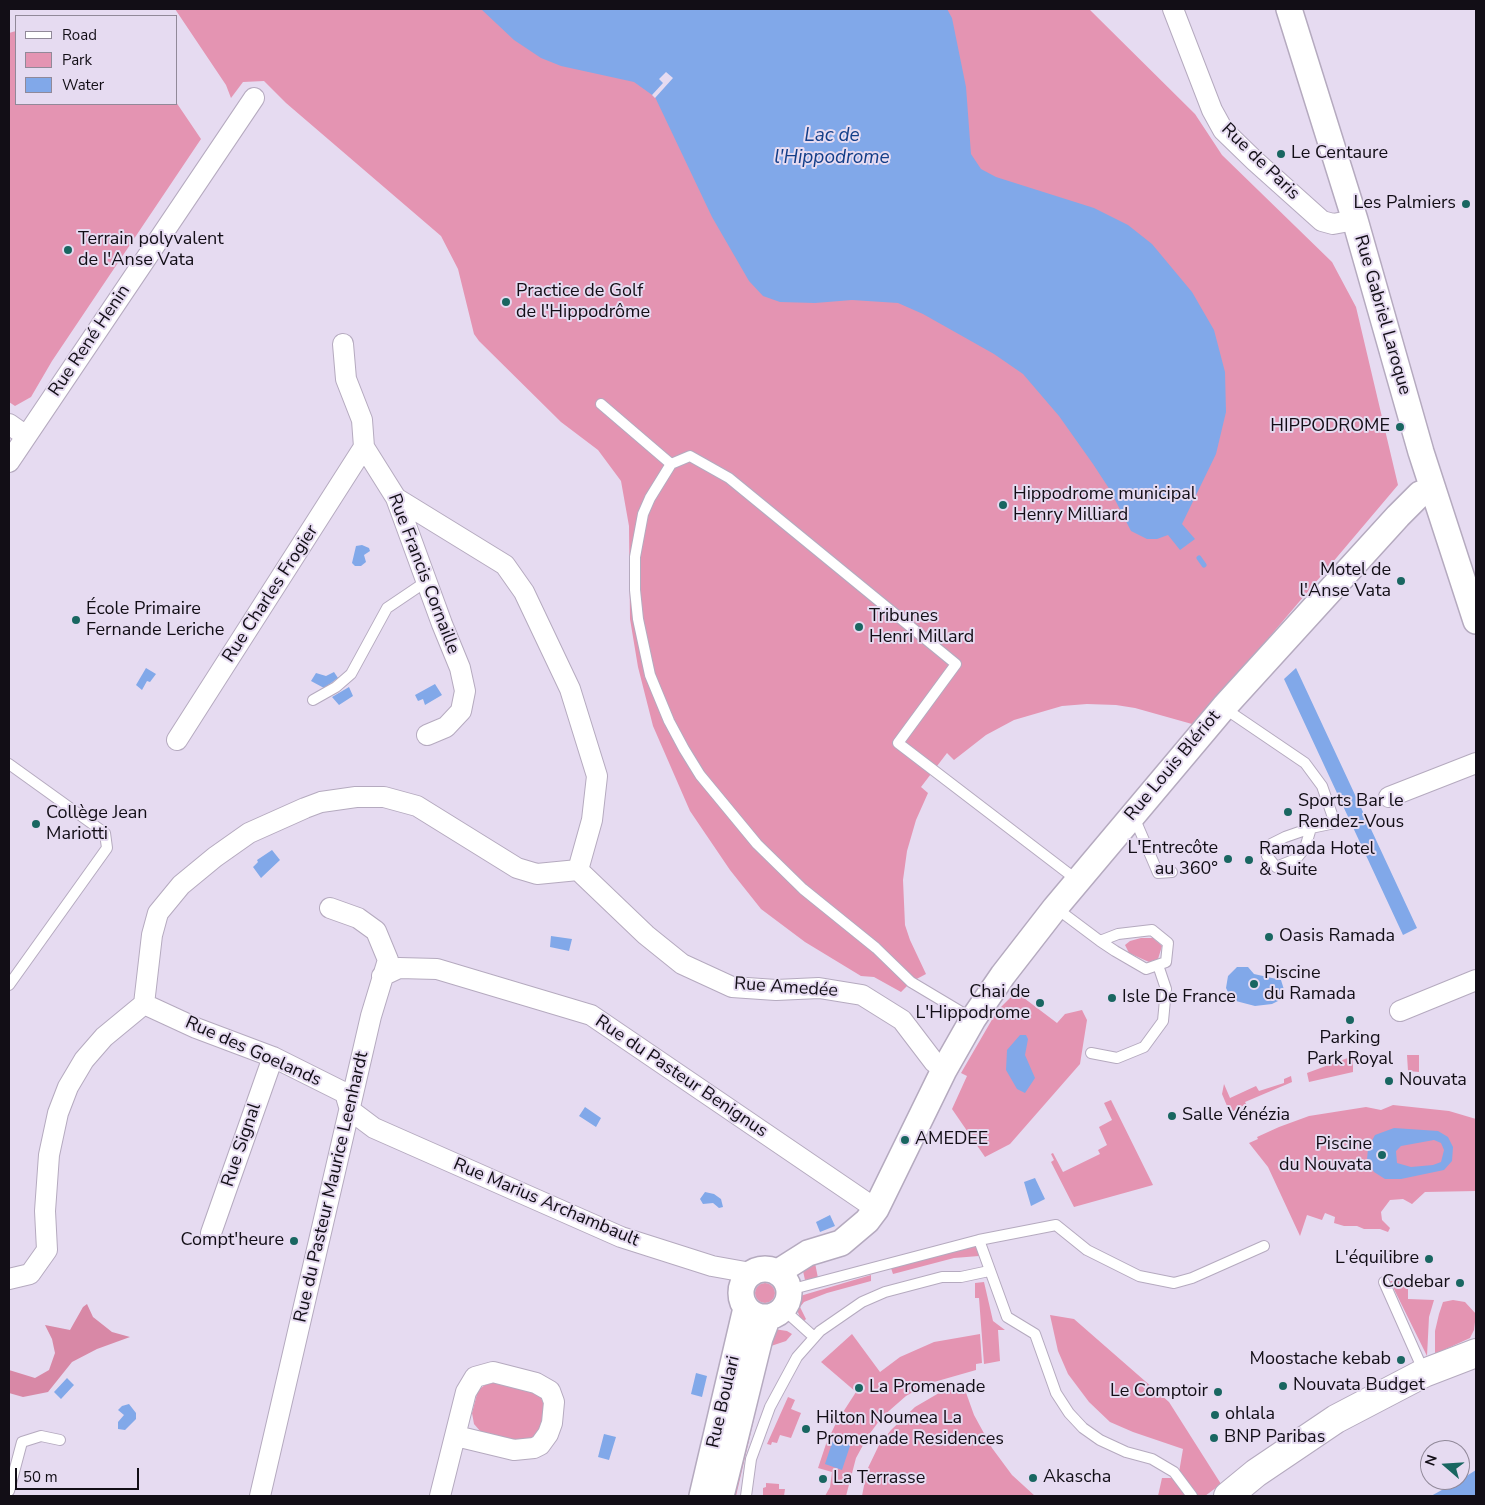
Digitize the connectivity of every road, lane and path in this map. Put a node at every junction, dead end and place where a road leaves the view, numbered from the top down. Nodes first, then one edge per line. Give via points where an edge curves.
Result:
1 (1173, 9) edge
2 (1289, 9) edge
3 (254, 98) dead end
4 (1355, 220) junction
5 (343, 344) dead end
6 (601, 404) dead end
7 (9, 424) edge
8 (26, 436) junction
9 (364, 447) junction
10 (9, 462) edge
11 (671, 464) junction
12 (1433, 490) junction
13 (396, 498) junction
14 (1470, 574) edge
15 (428, 581) junction
16 (1476, 621) edge
17 (313, 700) dead end
18 (1224, 707) junction
19 (427, 735) dead end
20 (177, 740) dead end
21 (1476, 763) edge
22 (9, 764) edge
23 (1389, 797) dead end
24 (1133, 814) junction
25 (1311, 828) junction
26 (578, 870) junction
27 (1172, 872) dead end
28 (1077, 880) junction
29 (330, 908) dead end
30 (1055, 908) junction
31 (1100, 941) junction
32 (1158, 965) junction
33 (382, 976) junction
34 (1476, 980) edge
35 (9, 985) edge
36 (144, 1004) junction
37 (1406, 1009) dead end
38 (973, 1019) junction
39 (1091, 1053) dead end
40 (273, 1057) junction
41 (944, 1070) junction
42 (350, 1110) junction
43 (876, 1209) junction
44 (211, 1233) dead end
45 (979, 1240) junction
46 (1264, 1246) dead end
47 (989, 1271) junction
48 (751, 1273) junction
49 (9, 1280) edge
50 (1384, 1282) dead end
51 (775, 1297) junction
52 (814, 1337) junction
53 (1476, 1353) edge
54 (1424, 1373) junction
55 (456, 1436) junction
56 (60, 1440) dead end
57 (9, 1491) edge
58 (260, 1496) edge
59 (440, 1496) edge
60 (702, 1496) edge
61 (721, 1496) edge
62 (746, 1496) edge
63 (1192, 1496) edge
64 (1228, 1496) edge

1 - 4 street, Rue de Paris via 1223,130 1322,221 1333,224
2 - 4 street, Rue Gabriel Laroque
3 - 8 street, Rue René Henin
4 - 12 street, Rue Gabriel Laroque
5 - 9 street, Rue Francis Cornaille via 346,380 362,420
6 - 11 lane
7 - 8 street
8 - 10 street, Rue René Henin
9 - 13 street, Rue Francis Cornaille
9 - 20 street, Rue Charles Frogier
11 - 28 lane via 690,456 729,478 956,664 898,743
11 - 38 lane via 643,514 635,557 635,590 650,675 684,749 700,774 757,844 803,889 876,948 911,982
12 - 14 street, Rue Gabriel Laroque
12 - 18 street, Rue Louis Blériot via 1420,494 1398,516
13 - 15 street, Rue Francis Cornaille
13 - 26 street via 505,565 524,592 570,689 597,776 592,820
14 - 16 street, Rue Gabriel Laroque
15 - 17 lane via 387,608 351,674
15 - 19 street, Rue Francis Cornaille via 465,690 461,711 446,727
18 - 24 street, Rue Louis Blériot
18 - 25 lane via 1305,763 1322,786 1335,823
21 - 23 street
22 - 35 lane via 105,832 107,848
24 - 27 lane via 1158,873
24 - 28 street, Rue Louis Blériot
25 - 25 lane via 1271,844 1267,856 1276,867 1296,859 1305,848
26 - 36 street via 538,874 517,868 417,806 384,797 322,802 249,833 208,862 168,898 158,913 152,935
26 - 41 street, Rue Amedée via 646,935 682,964 732,987 819,988 862,995 902,1020 934,1062
28 - 30 street, Rue Louis Blériot
29 - 33 street, Rue du Pasteur Maurice Leenhardt via 358,918 376,931 388,960
30 - 31 lane
30 - 38 street, Rue Louis Blériot
31 - 32 lane via 1146,969
31 - 32 lane via 1118,934 1152,930 1168,943 1166,962
32 - 39 lane via 1166,989 1163,1021 1144,1047 1117,1058
33 - 42 street, Rue du Pasteur Maurice Leenhardt
33 - 43 street, Rue du Pasteur Benignus via 399,968 437,969 591,1015
34 - 37 street
36 - 40 street, Rue des Goelands
36 - 49 street via 104,1037 84,1060 68,1087 58,1113 49,1155 45,1211 47,1250 30,1274
38 - 41 street, Rue Louis Blériot
40 - 42 street, Rue des Goelands via 344,1093
40 - 44 street, Rue Signal
41 - 43 street
42 - 48 street, Rue Marius Archambault via 374,1128 622,1237 712,1266
42 - 58 street, Rue du Pasteur Maurice Leenhardt
43 - 51 street via 841,1243 802,1257
45 - 46 lane via 1056,1225 1087,1250 1139,1276 1174,1283
45 - 47 lane
45 - 51 lane
47 - 52 lane via 942,1277 886,1292 843,1314
47 - 63 lane via 1007,1317 1035,1334 1050,1378 1069,1413 1100,1440 1126,1452 1152,1458 1174,1472
48 - 51 street, Rue Marius Archambault via 764,1268
48 - 51 street via 742,1286 742,1301
50 - 54 lane
51 - 52 lane
51 - 60 street, Rue Boulari
51 - 61 street, Rue Boulari via 760,1338
52 - 62 lane via 787,1372 770,1407 751,1459
53 - 54 main road
54 - 64 main road via 1336,1419
55 - 55 street via 514,1450 534,1448 548,1434 552,1423 554,1402 550,1391 536,1383 493,1372 475,1377 466,1392
55 - 59 street
56 - 57 lane via 41,1436 22,1442

